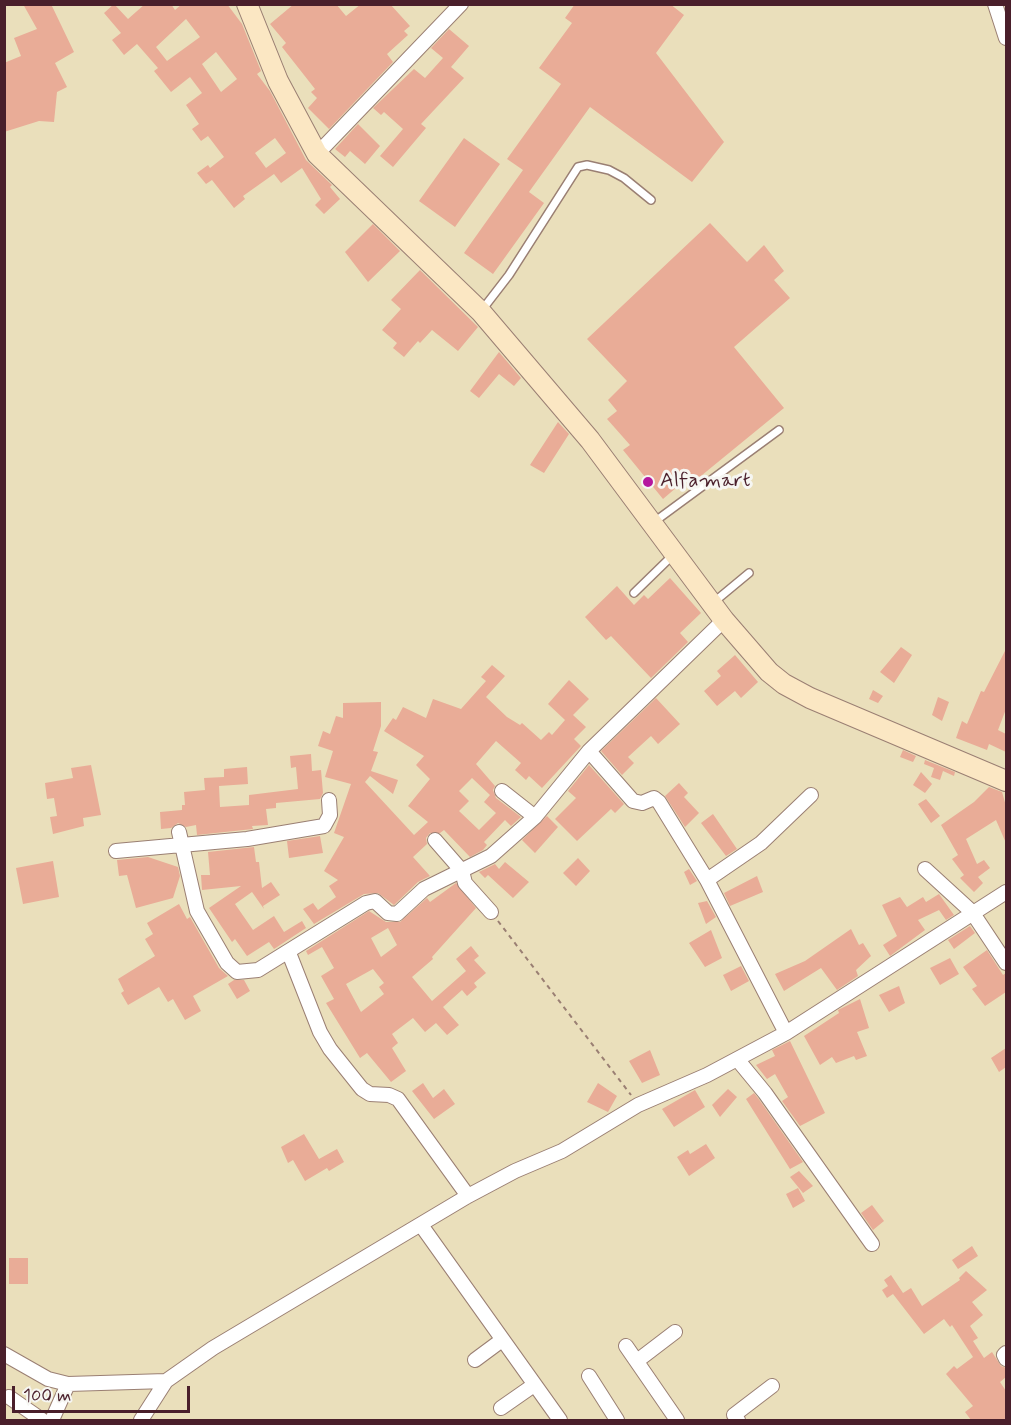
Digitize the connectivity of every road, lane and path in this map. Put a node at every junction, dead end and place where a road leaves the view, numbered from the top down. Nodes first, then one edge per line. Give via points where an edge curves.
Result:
1 (247, 4) edge
2 (461, 4) edge
3 (994, 4) edge
4 (1006, 38) edge
5 (317, 154) junction
6 (651, 200) dead end
7 (481, 312) junction
8 (779, 429) dead end
9 (652, 523) junction
10 (675, 553) junction
11 (748, 573) dead end
12 (634, 593) dead end
13 (712, 603) junction
14 (724, 620) junction
15 (589, 751) junction
16 (1006, 781) edge
17 (502, 791) dead end
18 (811, 795) dead end
19 (328, 800) dead end
20 (535, 817) junction
21 (180, 838) junction
22 (435, 840) dead end
23 (116, 851) dead end
24 (925, 869) dead end
25 (462, 871) junction
26 (707, 880) junction
27 (1006, 892) edge
28 (491, 912) joint
29 (972, 912) junction
30 (289, 953) junction
31 (1006, 963) edge
32 (786, 1033) junction
33 (737, 1059) junction
34 (638, 1105) junction
35 (468, 1196) junction
36 (421, 1225) junction
37 (872, 1244) dead end
38 (675, 1332) dead end
39 (502, 1340) junction
40 (626, 1346) dead end
41 (1006, 1353) edge
42 (4, 1354) edge
43 (1006, 1359) edge
44 (475, 1360) dead end
45 (637, 1361) junction
46 (589, 1376) dead end
47 (166, 1381) junction
48 (68, 1384) junction
49 (534, 1385) junction
50 (772, 1386) dead end
51 (9, 1397) dead end
52 (501, 1408) dead end
53 (42, 1420) edge
54 (52, 1420) edge
55 (141, 1420) edge
56 (560, 1420) edge
57 (617, 1420) edge
58 (678, 1420) edge
59 (738, 1420) edge

1 - 5 main road via 278,81
2 - 5 street
3 - 4 street
5 - 7 main road
6 - 7 lane via 609,170 578,167
7 - 9 main road via 590,440
8 - 9 lane
9 - 10 main road
10 - 12 lane
10 - 13 main road
11 - 13 lane
13 - 14 main road
14 - 15 street
14 - 16 main road via 784,684
15 - 20 street
15 - 26 street via 633,801 642,803 654,798 659,802
17 - 20 street
18 - 26 street via 761,843
19 - 21 street via 330,816 324,825 247,839
20 - 25 street via 490,856
21 - 23 street
21 - 30 street via 197,911 227,963 237,972 250,971
22 - 25 street
24 - 29 street
25 - 28 street via 465,883
25 - 30 street via 424,889 397,914 388,913 375,901 366,903
26 - 32 street
27 - 29 street
28 - 34 path
29 - 31 street
29 - 32 street
30 - 35 street via 330,1050 362,1089 398,1099
32 - 33 street
33 - 34 street
33 - 37 street
34 - 35 street via 562,1151
35 - 36 street
36 - 39 street
36 - 47 street via 213,1348
38 - 45 street
39 - 44 street
39 - 49 street
40 - 45 street
41 - 43 street
42 - 48 street via 48,1378
45 - 58 street
46 - 57 street
47 - 48 street
47 - 55 street
48 - 54 street
49 - 52 street
49 - 56 street
50 - 59 street via 734,1416
51 - 53 street

